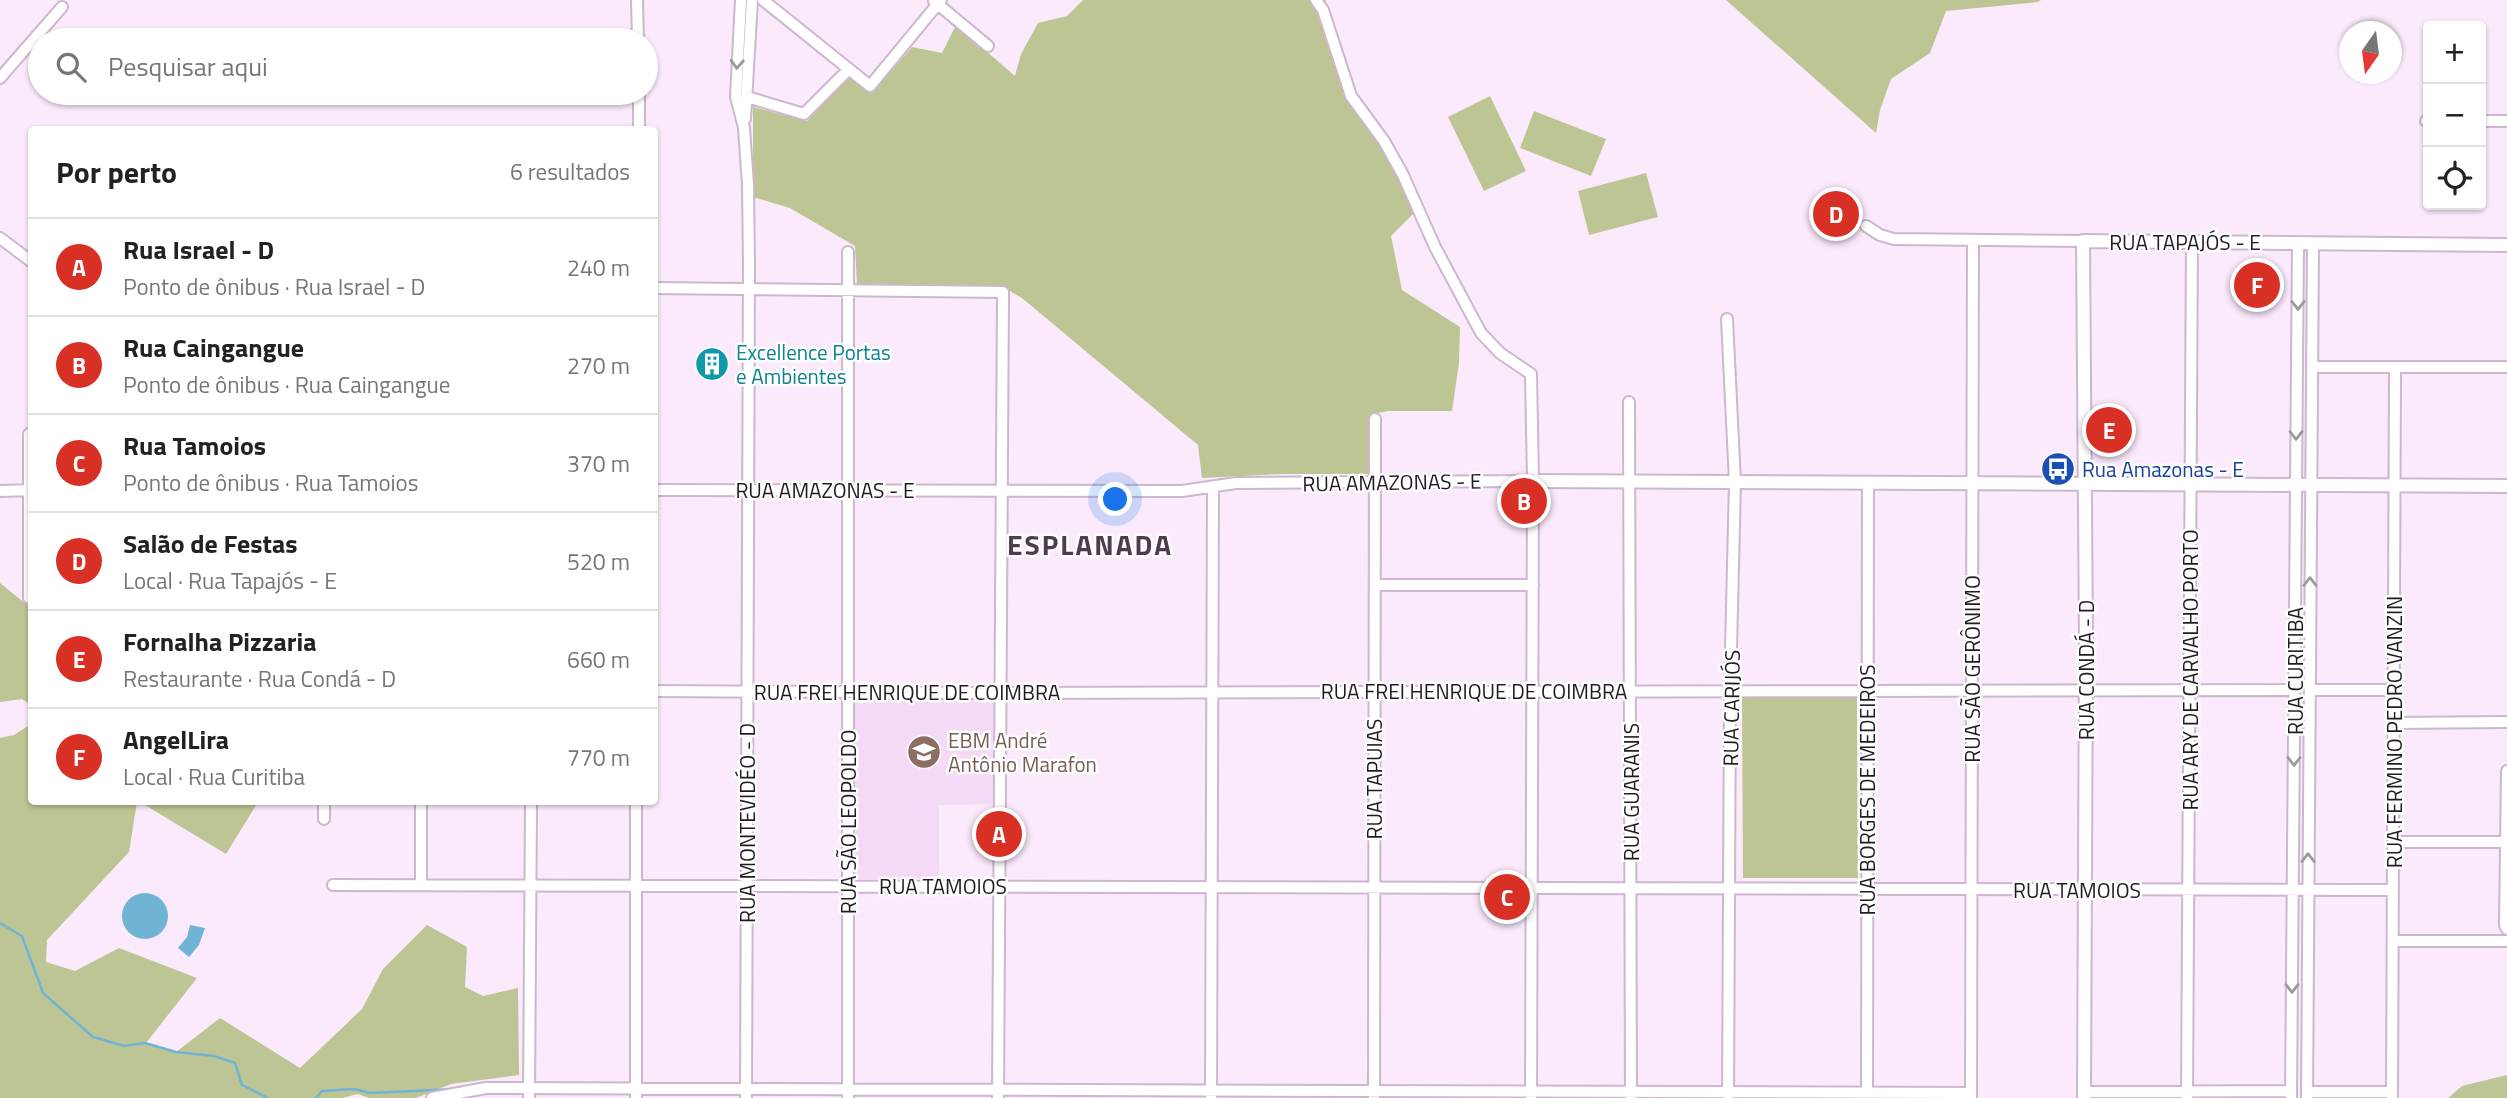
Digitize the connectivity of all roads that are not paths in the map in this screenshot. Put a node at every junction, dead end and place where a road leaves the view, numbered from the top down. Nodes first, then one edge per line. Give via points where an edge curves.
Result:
1 (637, 0) edge
2 (741, 0) edge
3 (752, 0) edge
4 (763, 0) edge
5 (1316, 0) edge
6 (937, 1) edge
7 (62, 7) dead end
8 (44, 28) edge
9 (638, 28) edge
10 (28, 46) edge
11 (988, 47) dead end
12 (849, 69) junction
13 (0, 78) edge
14 (747, 97) junction
15 (639, 105) edge
16 (2486, 121) edge
17 (2507, 121) edge
18 (639, 126) edge
19 (744, 128) junction
20 (1866, 226) dead end
21 (0, 238) edge
22 (1973, 240) junction
23 (2083, 241) junction
24 (2192, 242) junction
25 (2298, 243) junction
26 (2313, 243) junction
27 (2507, 245) edge
28 (848, 252) dead end
29 (28, 259) edge
30 (658, 288) edge
31 (749, 289) junction
32 (849, 290) junction
33 (1727, 319) dead end
34 (2312, 367) junction
35 (2395, 367) junction
36 (2507, 367) edge
37 (1629, 402) dead end
38 (1375, 419) dead end
39 (1533, 481) junction
40 (1629, 481) junction
41 (1375, 482) junction
42 (1735, 482) junction
43 (1868, 482) junction
44 (1973, 483) junction
45 (2086, 484) junction
46 (2190, 484) junction
47 (2296, 485) junction
48 (2311, 485) junction
49 (2395, 485) junction
50 (1213, 486) junction
51 (2507, 486) edge
52 (28, 489) edge
53 (658, 490) edge
54 (748, 490) junction
55 (849, 490) junction
56 (1001, 490) junction
57 (0, 491) edge
58 (1374, 585) junction
59 (1533, 585) junction
60 (1867, 690) junction
61 (1972, 690) junction
62 (2086, 690) junction
63 (2190, 690) junction
64 (2294, 690) junction
65 (2310, 690) junction
66 (2394, 690) junction
67 (658, 691) edge
68 (747, 691) junction
69 (1532, 691) junction
70 (1631, 691) junction
71 (1730, 691) junction
72 (848, 692) junction
73 (1212, 692) junction
74 (1374, 692) junction
75 (1000, 693) junction
76 (2507, 722) edge
77 (2394, 723) junction
78 (2507, 771) edge
79 (324, 805) edge
80 (421, 805) edge
81 (531, 805) edge
82 (636, 805) edge
83 (324, 819) dead end
84 (2393, 842) junction
85 (2506, 842) edge
86 (333, 885) dead end
87 (421, 885) junction
88 (530, 885) junction
89 (636, 885) junction
90 (747, 885) junction
91 (999, 885) junction
92 (848, 886) junction
93 (1211, 889) junction
94 (1374, 889) junction
95 (1533, 889) junction
96 (1631, 889) junction
97 (1729, 890) junction
98 (1867, 890) junction
99 (1972, 890) junction
100 (2085, 890) junction
101 (2189, 890) junction
102 (2293, 890) junction
103 (2308, 890) junction
104 (2393, 890) junction
105 (2507, 929) edge
106 (2393, 941) junction
107 (2507, 941) edge
108 (529, 1093) edge
109 (636, 1093) edge
110 (746, 1093) edge
111 (848, 1094) edge
112 (998, 1094) edge
113 (1211, 1094) edge
114 (1374, 1095) edge
115 (1531, 1095) edge
116 (1631, 1095) edge
117 (1971, 1095) edge
118 (2084, 1095) edge
119 (2188, 1095) edge
120 (2291, 1095) edge
121 (2307, 1095) edge
122 (2392, 1095) edge
123 (1728, 1096) edge
124 (1867, 1096) edge
125 (432, 1097) edge

1 - 9 street
2 -> 19 street, RUA MONTEVIDÉO - D via 736,97
3 - 14 street, RUA MONTEVIDÉO - D
4 - 12 street
5 - 39 street via 1351,96 1403,175 1481,333 1531,374
6 - 11 street
6 - 12 street via 870,86
7 - 8 street
10 - 13 street
12 - 14 street via 804,114
14 - 19 street, RUA MONTEVIDÉO - D
15 - 18 street
16 - 17 street
19 - 31 street, RUA MONTEVIDÉO - D
20 - 22 street, RUA TAPAJÓS - E via 1894,239
21 - 29 street
22 - 23 street, RUA TAPAJÓS - E
22 - 44 street, RUA SÃO GERÔNIMO
23 - 24 street, RUA TAPAJÓS - E
23 - 45 street, RUA CONDÁ - D
24 - 25 street, RUA TAPAJÓS - E
24 - 46 street, RUA ARY DE CARVALHO PORTO
25 - 26 street, RUA TAPAJÓS - E
25 -> 47 street, RUA CURITIBA
26 - 27 street, RUA TAPAJÓS - E
26 - 34 street, RUA CURITIBA
28 - 32 street, RUA SÃO LEOPOLDO
30 - 31 street
31 - 32 street
31 - 54 street, RUA MONTEVIDÉO - D
32 - 55 street, RUA SÃO LEOPOLDO
32 - 56 street via 1003,292
33 - 42 street, RUA CARIJÓS
34 - 35 street
34 - 48 street, RUA CURITIBA
35 - 36 street
35 - 49 street, RUA FERMINO PEDRO VANZIN
37 - 40 street, RUA GUARANIS
38 - 41 street, RUA TAPUIAS
39 - 40 street, RUA AMAZONAS - E
39 - 41 street, RUA AMAZONAS - E
39 - 59 street
40 - 42 street, RUA AMAZONAS - E
40 - 70 street, RUA GUARANIS
41 - 50 street, RUA AMAZONAS - E
41 - 58 street, RUA TAPUIAS
42 - 43 street, RUA AMAZONAS - E
42 - 71 street, RUA CARIJÓS
43 - 44 street, RUA AMAZONAS - E
43 - 60 street, RUA BORGES DE MEDEIROS
44 - 45 street, RUA AMAZONAS - E
44 - 61 street, RUA SÃO GERÔNIMO
45 - 46 street, RUA AMAZONAS - E
45 - 62 street, RUA CONDÁ - D
46 - 47 street, RUA AMAZONAS - E
46 - 63 street, RUA ARY DE CARVALHO PORTO
47 - 48 street, RUA AMAZONAS - E
47 - 64 street, RUA CURITIBA
48 - 49 street, RUA AMAZONAS - E
65 -> 48 street, RUA CURITIBA
49 - 51 street, RUA AMAZONAS - E
49 - 66 street, RUA FERMINO PEDRO VANZIN
50 - 56 street, RUA AMAZONAS - E via 1182,491
50 - 73 street
52 - 57 street
53 - 54 street, RUA AMAZONAS - E
54 - 55 street, RUA AMAZONAS - E
54 - 68 street, RUA MONTEVIDÉO - D
55 - 56 street, RUA AMAZONAS - E
55 - 72 street, RUA SÃO LEOPOLDO
56 - 75 street
58 - 59 street
58 - 74 street, RUA TAPUIAS
59 - 69 street
60 - 61 street, RUA FREI HENRIQUE DE COIMBRA
60 - 71 street, RUA FREI HENRIQUE DE COIMBRA
60 - 98 street, RUA BORGES DE MEDEIROS
61 - 62 street, RUA FREI HENRIQUE DE COIMBRA
61 - 99 street, RUA SÃO GERÔNIMO
62 - 63 street, RUA FREI HENRIQUE DE COIMBRA
62 - 100 street, RUA CONDÁ - D
63 - 64 street, RUA FREI HENRIQUE DE COIMBRA
63 - 101 street, RUA ARY DE CARVALHO PORTO
64 -> 102 street, RUA CURITIBA
65 - 66 street
103 -> 65 street, RUA CURITIBA
66 - 77 street, RUA FERMINO PEDRO VANZIN
67 - 68 street, RUA FREI HENRIQUE DE COIMBRA
68 - 72 street, RUA FREI HENRIQUE DE COIMBRA
68 - 90 street, RUA MONTEVIDÉO - D
69 - 70 street, RUA FREI HENRIQUE DE COIMBRA
69 - 74 street, RUA FREI HENRIQUE DE COIMBRA
69 - 95 street
70 - 71 street, RUA FREI HENRIQUE DE COIMBRA
70 - 96 street, RUA GUARANIS
71 - 97 street, RUA CARIJÓS
72 - 75 street, RUA FREI HENRIQUE DE COIMBRA
72 - 92 street, RUA SÃO LEOPOLDO
73 - 74 street, RUA FREI HENRIQUE DE COIMBRA
73 - 75 street, RUA FREI HENRIQUE DE COIMBRA
73 - 93 street
74 - 94 street, RUA TAPUIAS
75 - 91 street
76 - 77 street
77 - 84 street, RUA FERMINO PEDRO VANZIN
78 - 85 street
79 - 83 street
80 - 87 street
81 - 88 street
82 - 89 street
84 - 85 street
84 - 104 street, RUA FERMINO PEDRO VANZIN
85 - 105 street
86 - 87 street, RUA TAMOIOS
87 - 88 street, RUA TAMOIOS
88 - 89 street, RUA TAMOIOS
88 - 108 street
89 - 90 street, RUA TAMOIOS
89 - 109 street
90 - 92 street, RUA TAMOIOS
90 - 110 street, RUA MONTEVIDÉO - D
91 - 92 street, RUA TAMOIOS
91 - 93 street, RUA TAMOIOS
91 - 112 street
92 - 111 street, RUA SÃO LEOPOLDO
93 - 94 street, RUA TAMOIOS
93 - 113 street
94 - 95 street, RUA TAMOIOS
94 - 114 street, RUA TAPUIAS
95 - 96 street, RUA TAMOIOS
95 - 115 street
96 - 97 street, RUA TAMOIOS
96 - 116 street, RUA GUARANIS
97 - 98 street, RUA TAMOIOS
97 - 123 street, RUA CARIJÓS
98 - 99 street, RUA TAMOIOS
98 - 124 street, RUA BORGES DE MEDEIROS
99 - 100 street, RUA TAMOIOS
99 - 117 street, RUA SÃO GERÔNIMO
100 - 101 street, RUA TAMOIOS
100 - 118 street, RUA CONDÁ - D
101 - 102 street, RUA TAMOIOS
101 - 119 street, RUA ARY DE CARVALHO PORTO
102 - 103 street, RUA TAMOIOS
102 -> 120 street, RUA CURITIBA
103 - 104 street, RUA TAMOIOS
103 - 121 street, RUA CURITIBA
104 - 106 street, RUA FERMINO PEDRO VANZIN
106 - 107 street
106 - 122 street, RUA FERMINO PEDRO VANZIN
108 - 109 street
108 - 125 street via 486,1087
109 - 110 street
110 - 111 street
111 - 112 street
112 - 113 street
113 - 114 street
114 - 115 street
115 - 116 street
116 - 123 street
117 - 124 street
118 - 119 street
119 - 120 street
121 - 122 street
123 - 124 street

